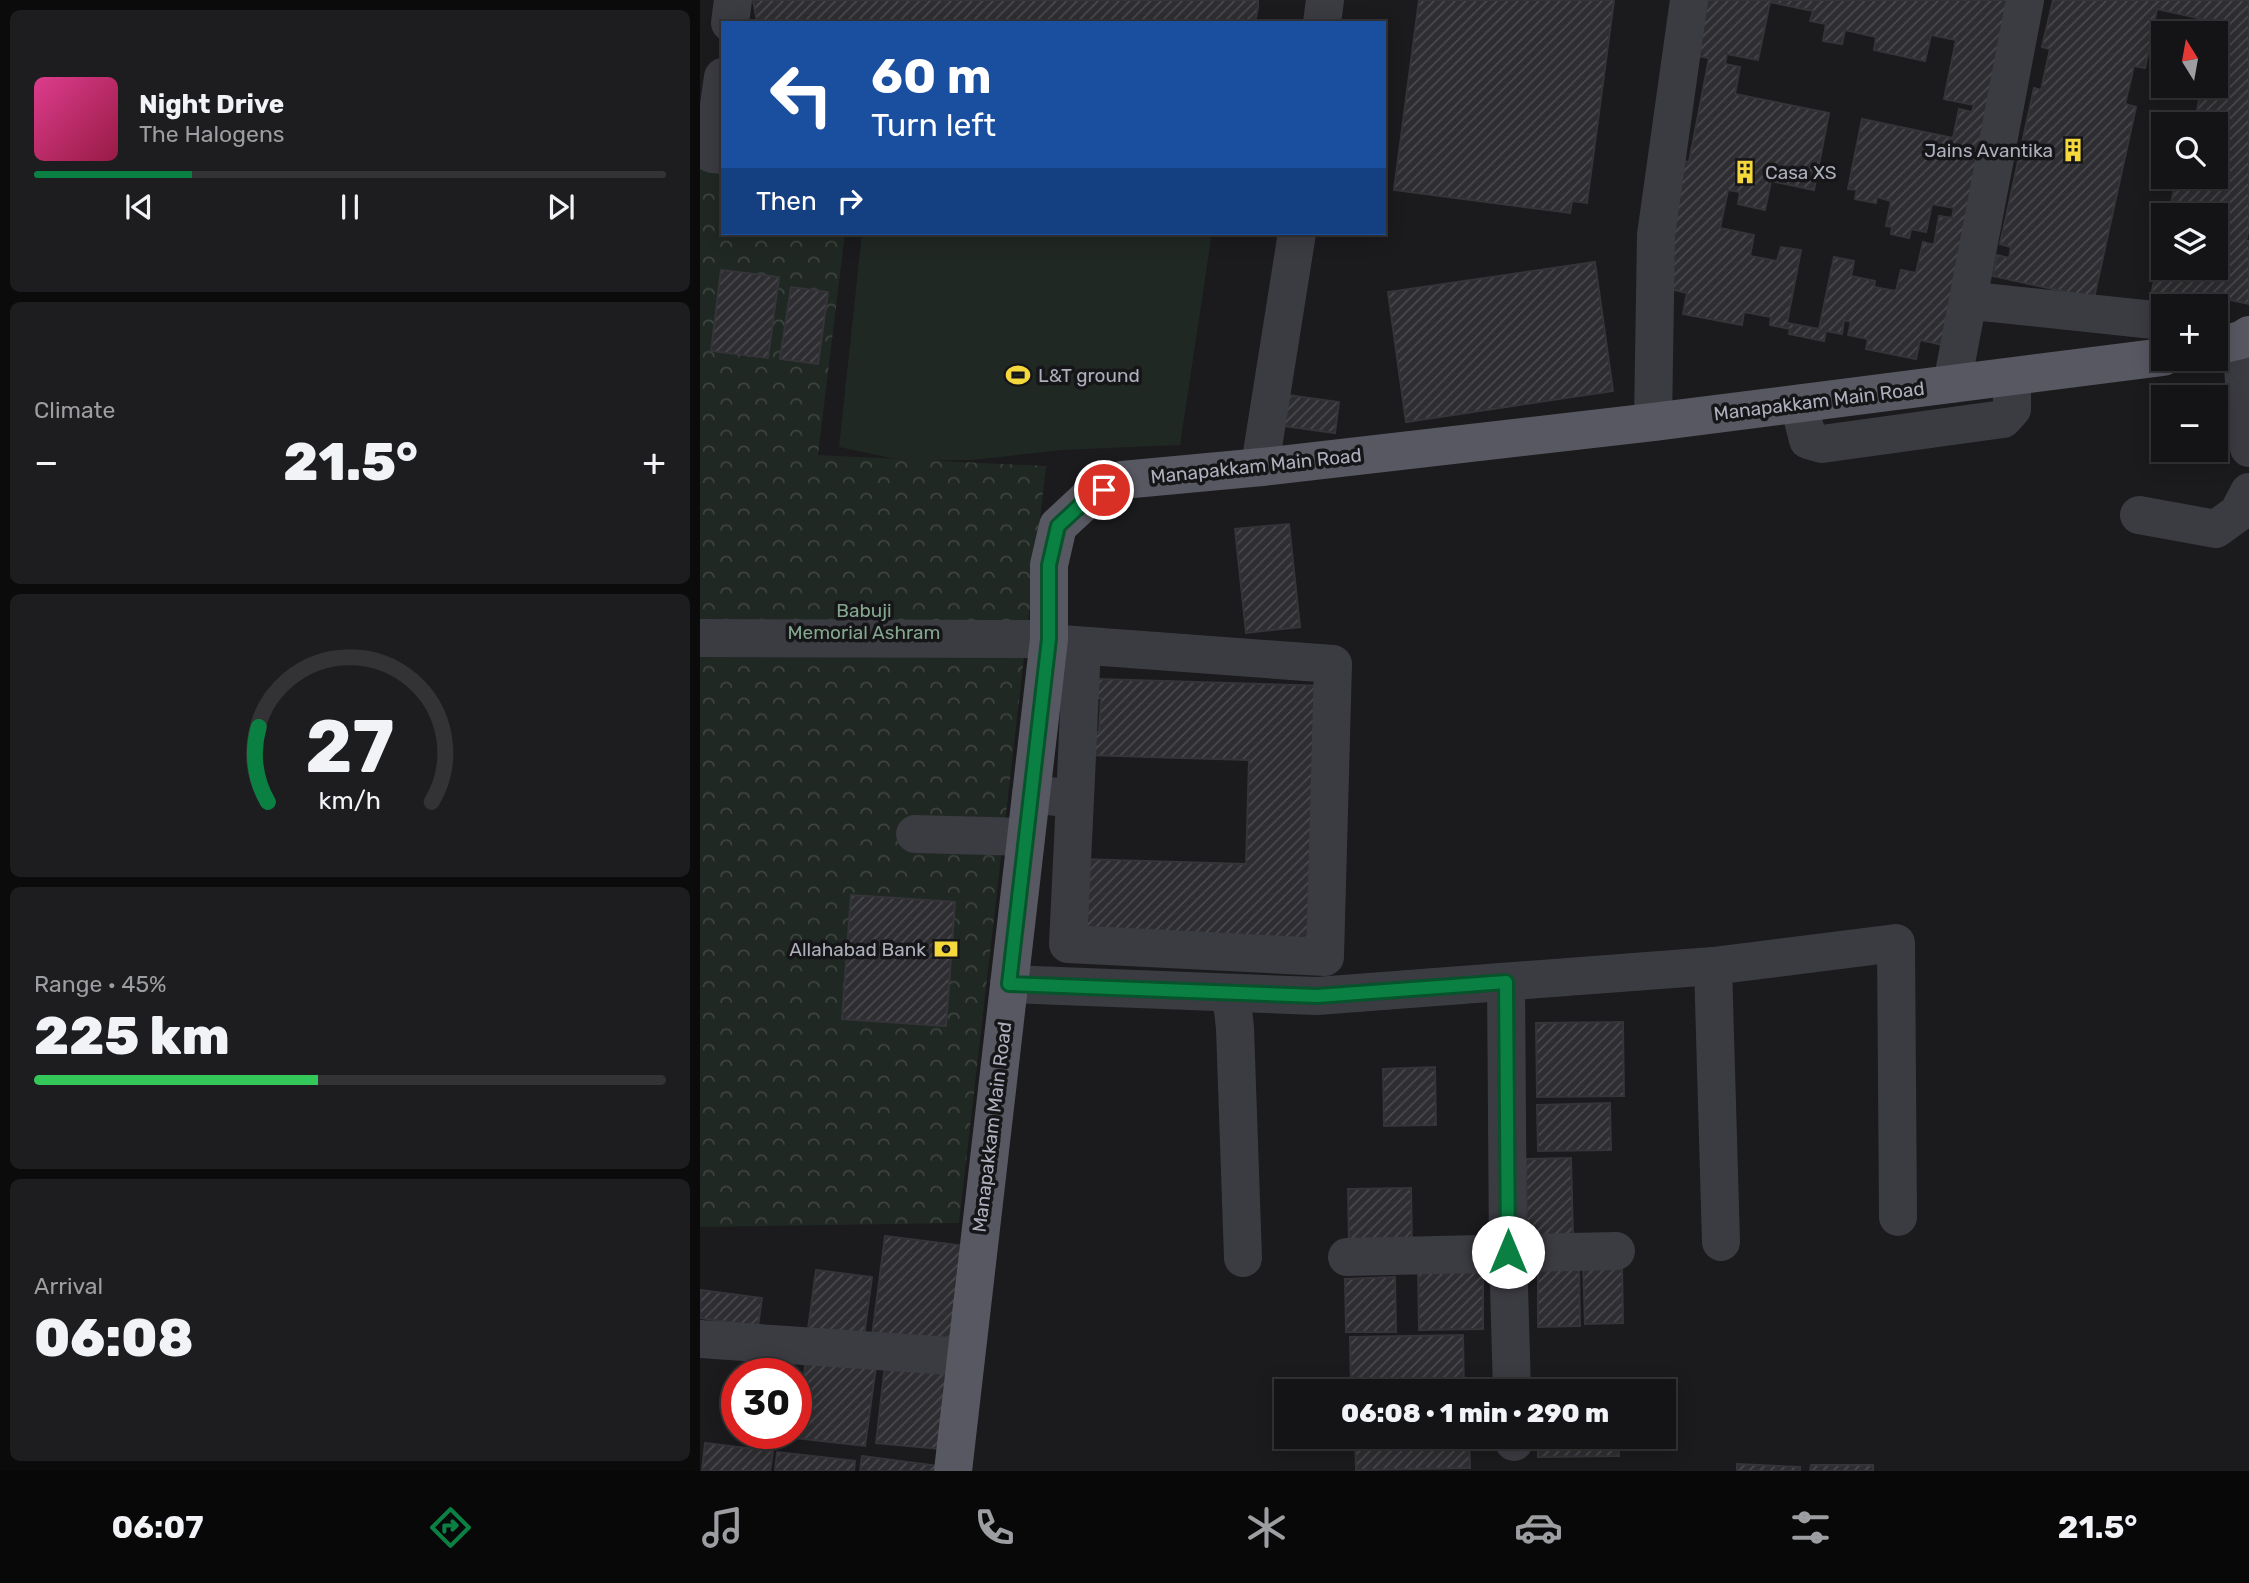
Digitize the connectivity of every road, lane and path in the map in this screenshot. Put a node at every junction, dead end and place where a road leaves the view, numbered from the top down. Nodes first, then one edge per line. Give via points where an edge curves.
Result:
1 (733, 0) edge
2 (1325, 0) edge
3 (1689, 0) edge
4 (2025, 0) edge
5 (2036, 0) edge
6 (730, 21) edge
7 (1322, 21) edge
8 (721, 91) edge
9 (721, 155) edge
10 (1297, 235) edge
11 (1983, 302) junction
12 (2151, 320) edge
13 (2234, 332) edge
14 (2151, 360) edge
15 (2012, 378) junction
16 (1960, 384) junction
17 (1799, 404) junction
18 (1653, 422) junction
19 (2249, 448) edge
20 (1262, 467) junction
21 (2249, 492) edge
22 (2139, 515) dead end
23 (700, 638) edge
24 (1060, 643) junction
25 (1031, 794) junction
26 (1075, 799) junction
27 (915, 834) dead end
28 (1026, 837) junction
29 (1713, 966) junction
30 (1506, 982) junction
31 (1009, 984) junction
32 (1231, 993) junction
33 (1898, 1217) dead end
34 (1721, 1242) dead end
35 (1616, 1251) dead end
36 (1508, 1252) junction
37 (1347, 1257) dead end
38 (1243, 1258) dead end
39 (700, 1339) edge
40 (964, 1357) junction
41 (1512, 1379) edge
42 (953, 1471) edge

1 - 6 street
2 - 7 street
3 - 18 street via 1656,235
4 - 16 street
5 - 11 street
8 - 9 street via 712,154
10 - 20 street
11 - 12 street
11 - 16 street
13 - 19 street
14 - 15 main road, Manapakkam Main Road
15 - 16 main road, Manapakkam Main Road
15 - 17 street via 2012,409 2003,419 1822,444 1808,440
16 - 17 main road, Manapakkam Main Road
17 - 18 main road, Manapakkam Main Road
18 - 20 main road, Manapakkam Main Road
20 - 24 main road, Manapakkam Main Road via 1122,480 1087,499 1058,526 1049,565
21 - 22 street via 2238,513 2216,529
23 - 24 street
24 - 25 main road, Manapakkam Main Road
24 - 26 street
24 - 26 street via 1333,664 1325,957 1068,944
25 - 26 street
25 - 28 main road, Manapakkam Main Road
27 - 28 street
28 - 31 main road, Manapakkam Main Road
29 - 30 street
29 - 33 street via 1896,943
29 - 34 street
30 - 32 street via 1317,996
30 - 36 street
31 - 32 street
31 - 40 main road, Manapakkam Main Road
32 - 38 street
35 - 36 street
36 - 37 street
36 - 41 street
39 - 40 street
40 - 42 main road, Manapakkam Main Road

